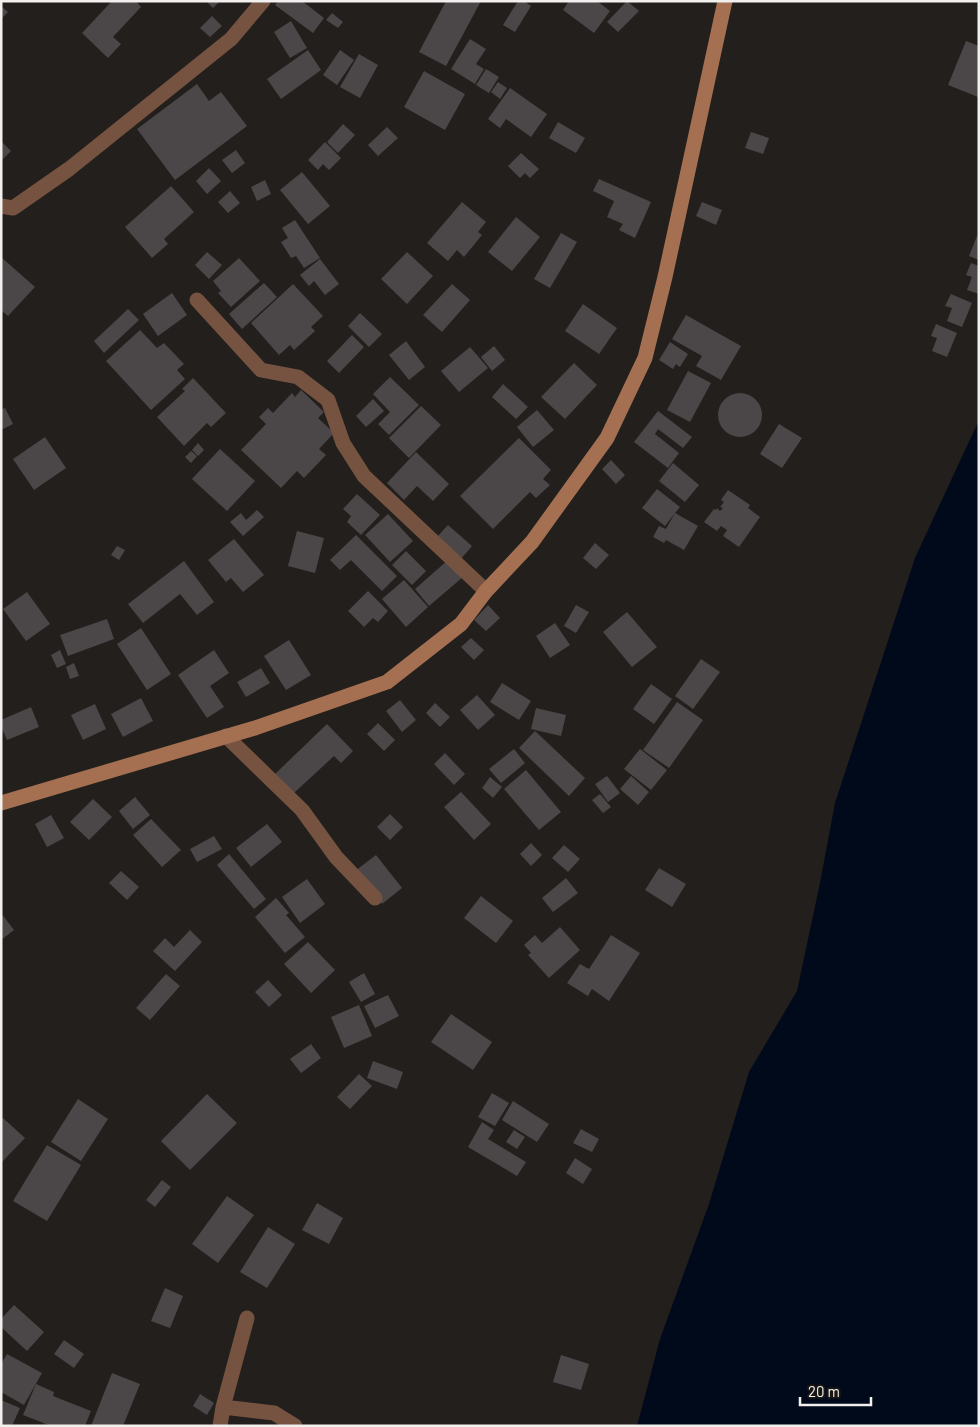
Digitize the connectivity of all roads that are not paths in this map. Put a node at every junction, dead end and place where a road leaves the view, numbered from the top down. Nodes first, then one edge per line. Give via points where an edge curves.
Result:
1 (263, 1) edge
2 (723, 2) edge
3 (1, 206) edge
4 (197, 300) dead end
5 (486, 591) junction
6 (226, 736) junction
7 (1, 803) edge
8 (375, 898) dead end
9 (247, 1318) dead end
10 (223, 1408) junction
11 (220, 1426) edge
12 (295, 1426) edge

1 - 3 street via 231,39 69,169 13,208
2 - 5 street via 645,358 607,438 532,542
4 - 5 street via 261,370 298,377 328,400 343,443 364,476
5 - 6 street via 461,624 387,682
6 - 7 street
6 - 8 street via 302,810 336,857
9 - 10 street
10 - 11 street
10 - 12 street via 274,1413

